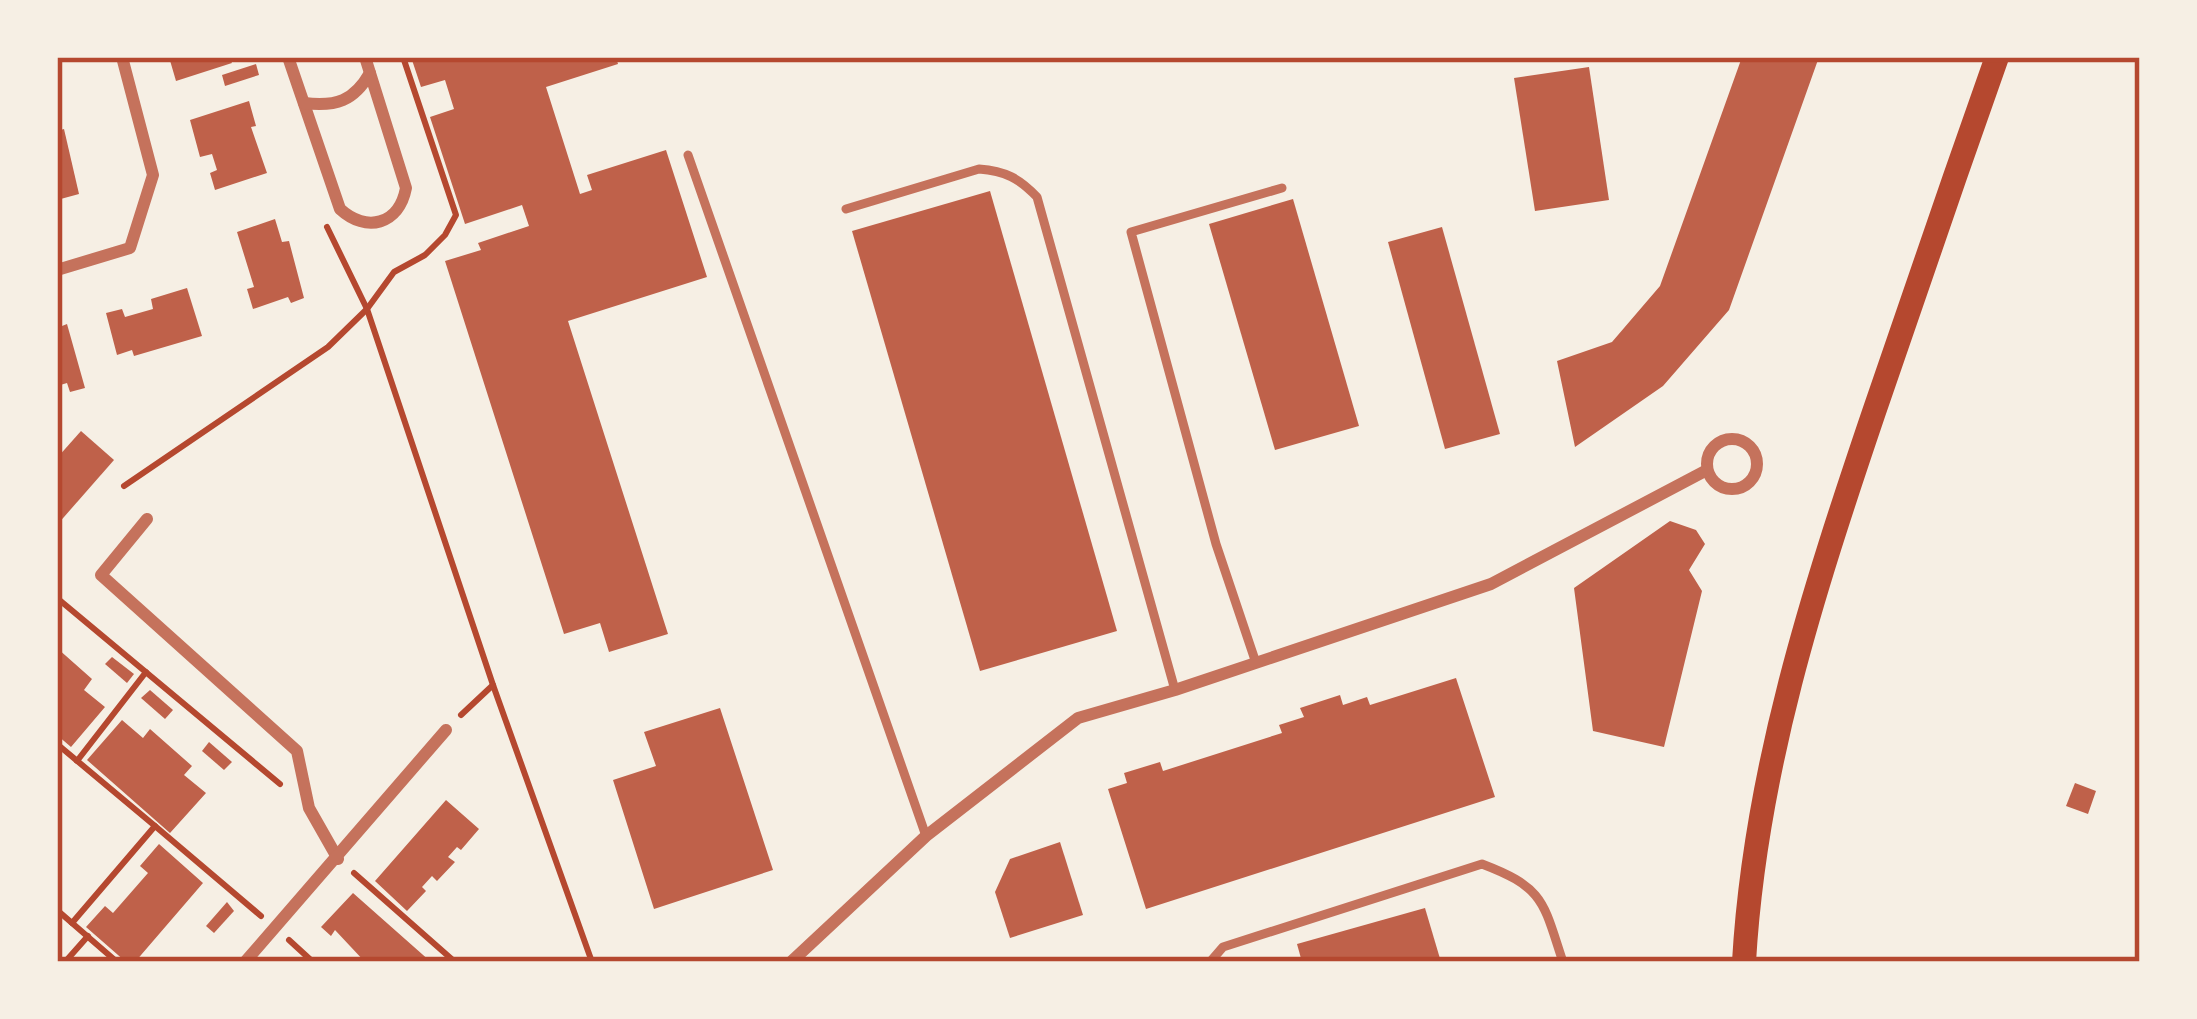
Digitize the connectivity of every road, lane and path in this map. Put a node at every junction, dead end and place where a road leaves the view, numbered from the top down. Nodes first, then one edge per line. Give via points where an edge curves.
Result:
1 (122, 57) edge
2 (288, 57) edge
3 (365, 57) edge
4 (1996, 57) edge
5 (370, 73) junction
6 (304, 103) junction
7 (688, 155) dead end
8 (1282, 188) dead end
9 (846, 209) dead end
10 (324, 220) dead end
11 (57, 270) edge
12 (367, 309) junction
13 (1707, 470) junction
14 (124, 486) dead end
15 (147, 519) dead end
16 (57, 598) edge
17 (1256, 663) junction
18 (146, 672) junction
19 (493, 685) junction
20 (1175, 690) junction
21 (446, 730) joint
22 (57, 745) edge
23 (77, 761) junction
24 (309, 808) junction
25 (155, 826) junction
26 (926, 836) junction
27 (338, 859) junction
28 (57, 910) edge
29 (72, 923) junction
30 (275, 928) junction
31 (88, 936) junction
32 (65, 962) edge
33 (117, 962) edge
34 (245, 962) edge
35 (455, 962) edge
36 (592, 962) edge
37 (791, 962) edge
38 (1210, 962) edge
39 (1563, 962) edge
40 (1744, 962) edge

1 - 11 street via 153,175 130,248
2 - 6 street
3 - 5 street
4 - 40 main road via 1793,666 1763,793
5 - 6 street via 345,101
5 - 6 street via 406,188 384,222 360,223 340,209
7 - 26 lane
8 - 17 lane via 1131,232
9 - 20 lane via 979,169 1020,179 1037,197
10 - 12 path
12 - 14 path via 299,370
12 - 19 path
13 - 13 street via 1717,484 1741,487 1756,461 1743,441 1727,439 1713,447
13 - 17 street via 1491,584
15 - 24 street via 101,574 297,751
16 - 18 path
17 - 20 street
18 - 23 path
18 - 24 path
19 - 21 path
19 - 36 path
20 - 26 street via 1078,718
21 - 27 street
22 - 23 path
23 - 25 path
24 - 27 street
25 - 29 path
25 - 30 path
26 - 37 street
27 - 30 street
27 - 35 path
28 - 29 path
29 - 31 path
30 - 34 street
31 - 32 path
31 - 33 path
38 - 39 lane via 1223,947 1482,864 1520,878 1544,904

